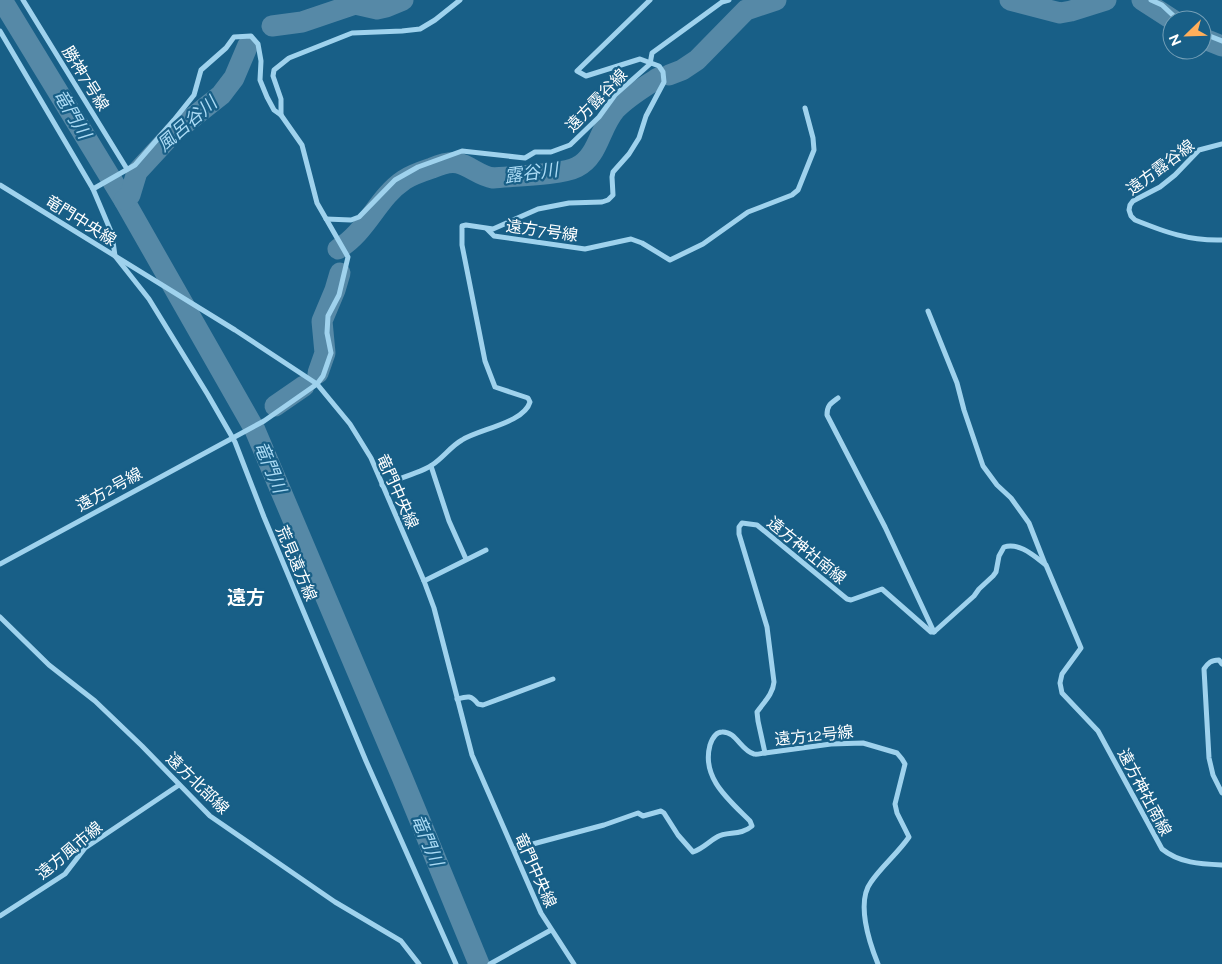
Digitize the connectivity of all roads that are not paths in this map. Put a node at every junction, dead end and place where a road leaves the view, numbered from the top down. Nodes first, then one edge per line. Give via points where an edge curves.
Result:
1 (23, 0) edge
2 (460, 0) edge
3 (650, 0) edge
4 (730, 0) edge
5 (1151, 0) edge
6 (1167, 10) edge
7 (0, 30) edge
8 (650, 64) junction
9 (804, 108) dead end
10 (281, 115) junction
11 (1222, 144) edge
12 (126, 170) junction
13 (0, 185) edge
14 (94, 189) junction
15 (326, 219) junction
16 (486, 228) junction
17 (1222, 240) edge
18 (115, 256) junction
19 (928, 311) dead end
20 (317, 384) junction
21 (838, 398) dead end
22 (231, 437) junction
23 (431, 466) junction
24 (382, 485) junction
25 (486, 550) dead end
26 (466, 559) junction
27 (0, 564) edge
28 (1046, 565) junction
29 (424, 581) junction
30 (0, 617) edge
31 (934, 632) junction
32 (1222, 664) edge
33 (553, 679) dead end
34 (457, 699) junction
35 (765, 753) junction
36 (179, 785) junction
37 (1222, 793) edge
38 (514, 849) junction
39 (1222, 865) edge
40 (0, 916) edge
41 (551, 930) junction
42 (419, 964) edge
43 (456, 964) edge
44 (490, 964) edge
45 (574, 964) edge
46 (878, 964) edge

1 - 12 street, 勝神7号線
2 - 10 street via 420,29 352,33 288,58 272,76 281,99
3 - 8 street via 577,71 586,76 640,59
4 - 8 street, 遠方露谷線 via 722,2 652,53
5 - 6 street
7 - 14 street, 荒見遠方線
8 - 15 street, 遠方露谷線 via 615,95 600,118 570,145 551,152 535,152 525,158 462,151 418,167 395,180 359,217 351,220
8 - 16 street via 659,66 664,82 629,154 613,172 612,195 608,200 538,208 493,229
9 - 16 street, 遠方7号線 via 814,150 798,190 748,212 703,244 670,260 631,239 585,249 494,236
10 - 12 street via 274,110 260,80 258,44 251,36 234,37 201,70 194,95 174,120
10 - 15 street via 302,145 317,203
11 - 17 street, 遠方露谷線 via 1199,150 1160,187 1133,201 1129,210 1135,220 1178,236 1203,241
12 - 14 street
13 - 18 street, 竜門中央線
14 - 18 street, 荒見遠方線 via 112,234
15 - 20 street via 348,256 339,295 326,323 331,353
16 - 23 street, 遠方7号線 via 466,225 462,226 461,233 485,360 495,387 528,398 530,402 524,412 509,421 461,440
18 - 20 street, 竜門中央線
18 - 22 street, 荒見遠方線 via 149,299
19 - 28 street via 957,383 983,466 1029,523
20 - 22 street, 遠方2号線 via 264,420
20 - 24 street, 竜門中央線 via 350,424 371,458
21 - 31 street via 830,404 827,415
22 - 27 street, 遠方2号線
22 - 43 street, 荒見遠方線 via 366,761
23 - 24 street, 遠方7号線
23 - 26 street via 449,521
24 - 29 street, 竜門中央線
25 - 26 street
26 - 29 street
28 - 31 street via 1020,547 1004,547 993,576
28 - 39 street, 遠方神社南線 via 1081,648 1062,674 1062,693 1098,731 1162,849 1171,856 1200,864
29 - 34 street, 竜門中央線
30 - 36 street, 遠方北部線 via 49,665 136,739
31 - 35 street, 遠方神社南線 via 882,589 847,599 757,525 742,523 739,534 767,627 772,659 773,689 757,712
32 - 37 street via 1213,660 1204,670 1209,758
33 - 34 street via 483,705 469,696
34 - 38 street, 竜門中央線 via 472,755
35 - 38 street via 750,752 730,733 715,735 709,749 713,777 719,790 752,826 734,834 718,836 693,852 661,812 644,816 638,812 604,826
35 - 46 street, 遠方12号線 via 863,743 897,753 905,764 895,804 909,837 870,882 864,894 871,948
36 - 40 street, 遠方風市線 via 85,848 65,874
36 - 42 street, 遠方北部線 via 210,816 335,902 401,941
38 - 41 street, 竜門中央線
41 - 44 street
41 - 45 street, 竜門中央線

